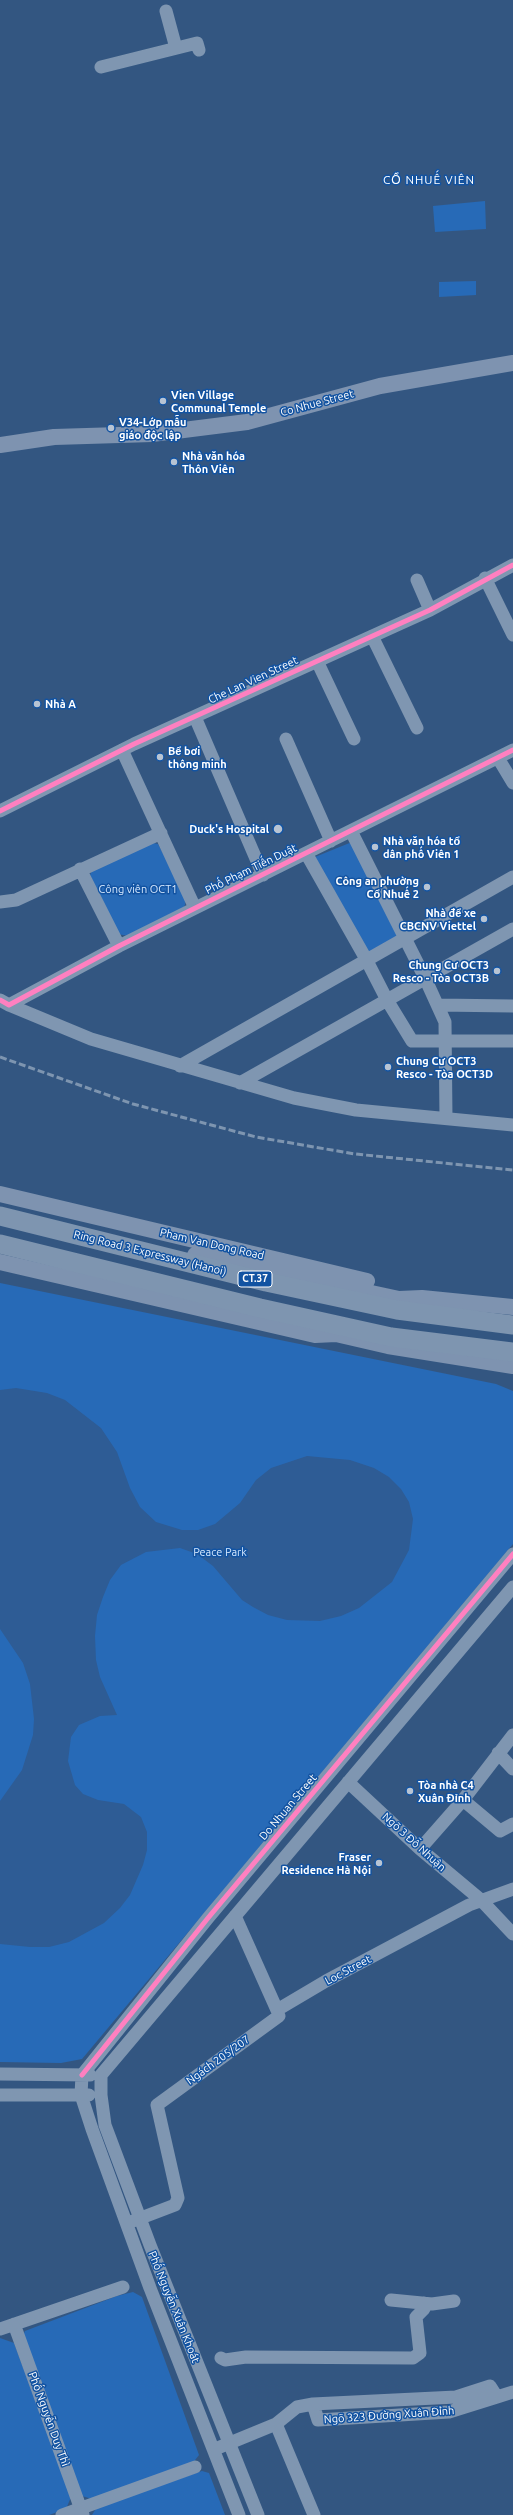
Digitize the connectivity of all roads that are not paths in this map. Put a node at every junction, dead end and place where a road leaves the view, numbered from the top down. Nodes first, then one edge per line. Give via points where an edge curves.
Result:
1 (166, 11) dead end
2 (176, 48) junction
3 (199, 50) dead end
4 (101, 67) dead end
5 (513, 363) edge
6 (0, 445) edge
7 (513, 565) edge
8 (486, 578) junction
9 (416, 580) dead end
10 (430, 610) junction
11 (513, 635) edge
12 (372, 636) junction
13 (317, 661) junction
14 (195, 717) junction
15 (417, 728) dead end
16 (354, 738) dead end
17 (286, 739) dead end
18 (122, 750) junction
19 (513, 750) edge
20 (498, 758) junction
21 (513, 783) edge
22 (0, 811) edge
23 (351, 831) junction
24 (161, 833) junction
25 (331, 841) junction
26 (306, 853) junction
27 (80, 869) junction
28 (263, 875) junction
29 (513, 877) edge
30 (0, 902) edge
31 (195, 908) junction
32 (513, 928) edge
33 (405, 938) junction
34 (119, 946) junction
35 (366, 959) junction
36 (425, 978) junction
37 (387, 1000) junction
38 (4, 1003) edge
39 (438, 1005) junction
40 (513, 1006) edge
41 (513, 1040) edge
42 (446, 1041) junction
43 (180, 1066) junction
44 (240, 1083) junction
45 (446, 1118) junction
46 (513, 1125) edge
47 (0, 1194) edge
48 (0, 1212) edge
49 (0, 1216) edge
50 (0, 1245) edge
51 (0, 1262) edge
52 (422, 1298) junction
53 (513, 1307) edge
54 (513, 1325) edge
55 (336, 1334) junction
56 (513, 1352) edge
57 (513, 1366) edge
58 (513, 1554) edge
59 (511, 1593) edge
60 (513, 1735) edge
61 (498, 1753) junction
62 (513, 1769) edge
63 (348, 1782) junction
64 (463, 1800) junction
65 (292, 1818) junction
66 (513, 1824) edge
67 (307, 1831) junction
68 (420, 1849) junction
69 (513, 1889) edge
70 (481, 1900) junction
71 (234, 1916) junction
72 (513, 1934) edge
73 (278, 2013) junction
74 (249, 2037) joint
75 (0, 2074) edge
76 (82, 2075) junction
77 (101, 2075) junction
78 (0, 2095) edge
79 (81, 2095) junction
80 (101, 2095) junction
81 (140, 2218) junction
82 (128, 2223) junction
83 (143, 2247) junction
84 (124, 2287) dead end
85 (391, 2300) dead end
86 (454, 2301) dead end
87 (424, 2303) junction
88 (14, 2324) junction
89 (0, 2330) edge
90 (221, 2358) dead end
91 (513, 2392) edge
92 (497, 2397) junction
93 (371, 2401) junction
94 (313, 2404) junction
95 (373, 2416) junction
96 (276, 2424) junction
97 (228, 2443) junction
98 (213, 2450) junction
99 (195, 2467) dead end
100 (82, 2511) edge
101 (62, 2515) edge
102 (239, 2515) edge
103 (258, 2515) edge
104 (314, 2515) edge

1 - 2 street
2 - 3 street via 197,43
2 - 4 street
5 - 6 main road, Co Nhue Street via 380,386 247,422 152,434 54,437
7 - 8 street, Che Lan Vien Street
8 - 10 street, Che Lan Vien Street
8 - 11 street
9 - 10 street
10 - 12 street, Che Lan Vien Street
12 - 13 street, Che Lan Vien Street
12 - 15 street
13 - 14 street, Che Lan Vien Street
13 - 16 street
14 - 18 street, Che Lan Vien Street
14 - 28 street
17 - 25 street
18 - 22 street, Che Lan Vien Street
18 - 24 street
19 - 20 street, Phố Phạm Tiến Duật
20 - 21 street
20 - 23 street, Phố Phạm Tiến Duật
23 - 25 street, Phố Phạm Tiến Duật
23 - 33 street
24 - 27 street
24 - 31 street
25 - 26 street, Phố Phạm Tiến Duật
26 - 28 street, Phố Phạm Tiến Duật
26 - 35 street
27 - 30 street via 16,900
27 - 34 street
28 - 31 street, Phố Phạm Tiến Duật
29 - 33 street
31 - 34 street, Phố Phạm Tiến Duật
32 - 36 street
33 - 35 street
33 - 36 street
34 - 38 street, Phố Phạm Tiến Duật
35 - 37 street
35 - 43 street
36 - 37 street
36 - 39 street
37 - 42 street via 412,1041
37 - 44 street
38 - 43 street via 91,1039
39 - 40 street
39 - 42 street via 445,1022
41 - 42 street
42 - 45 street
43 - 44 street
44 - 45 street via 294,1098 356,1110
45 - 46 street
47 - 52 main road, Pham Van Dong Road via 400,1289
48 - 52 main road, Pham Van Dong Road via 399,1299
49 - 54 highway, Ring Road 3 Expressway (Hanoi) / CT.37 via 266,1282 397,1310
50 - 55 main road via 318,1323
50 - 56 highway, CT.37 via 391,1337
51 - 55 main road via 315,1335
52 - 53 main road, Pham Van Dong Road
55 - 57 main road via 388,1346
58 - 65 street, Do Nhuan Street
59 - 63 street
60 - 61 street
61 - 62 street
61 - 64 street
63 - 67 street
63 - 68 street, Ngõ 3 Đỗ Nhuận
64 - 66 street via 500,1831
64 - 68 street
65 - 67 street
65 - 76 street, Do Nhuan Street
67 - 71 street
68 - 70 street, Ngõ 3 Đỗ Nhuận
69 - 70 street, Loc Street
70 - 72 street, Ngõ 3 Đỗ Nhuận
70 - 73 street, Loc Street via 326,1981
71 - 73 street
71 - 77 street
73 - 74 street, Loc Street via 250,2028
74 - 81 street, Ngách 205/207 via 157,2105 178,2198 175,2205
75 - 76 street
76 - 77 street
76 - 79 street
77 - 80 street, Phố Nguyễn Xuân Khoát
78 - 79 street
79 - 80 street
79 - 82 street, Phố Nguyễn Xuân Khoát
80 - 81 street, Phố Nguyễn Xuân Khoát via 105,2125
81 - 82 street
81 - 83 street, Phố Nguyễn Xuân Khoát
82 - 83 street, Phố Nguyễn Xuân Khoát
83 - 97 street, Phố Nguyễn Xuân Khoát
83 - 98 street, Phố Nguyễn Xuân Khoát
84 - 88 street
85 - 87 street
86 - 87 street
87 - 90 street via 424,2309 416,2317 420,2353 413,2358
88 - 89 street
88 - 100 street, Phố Nguyễn Duy Thì
91 - 92 street, Ngõ 323 Đường Xuân Đỉnh
92 - 93 street, Ngõ 323 Đường Xuân Đỉnh via 490,2386 456,2398
92 - 95 street, Ngõ 323 Đường Xuân Đỉnh via 449,2412
93 - 94 street, Ngõ 323 Đường Xuân Đỉnh
93 - 95 street
94 - 95 street, Ngõ 323 Đường Xuân Đỉnh via 318,2420
94 - 96 street, Ngõ 323 Đường Xuân Đỉnh via 297,2407
96 - 97 street, Ngõ 323 Đường Xuân Đỉnh
96 - 104 street
97 - 98 street, Ngõ 323 Đường Xuân Đỉnh
97 - 103 street, Phố Nguyễn Xuân Khoát
98 - 102 street, Phố Nguyễn Xuân Khoát
99 - 100 street
100 - 101 street

